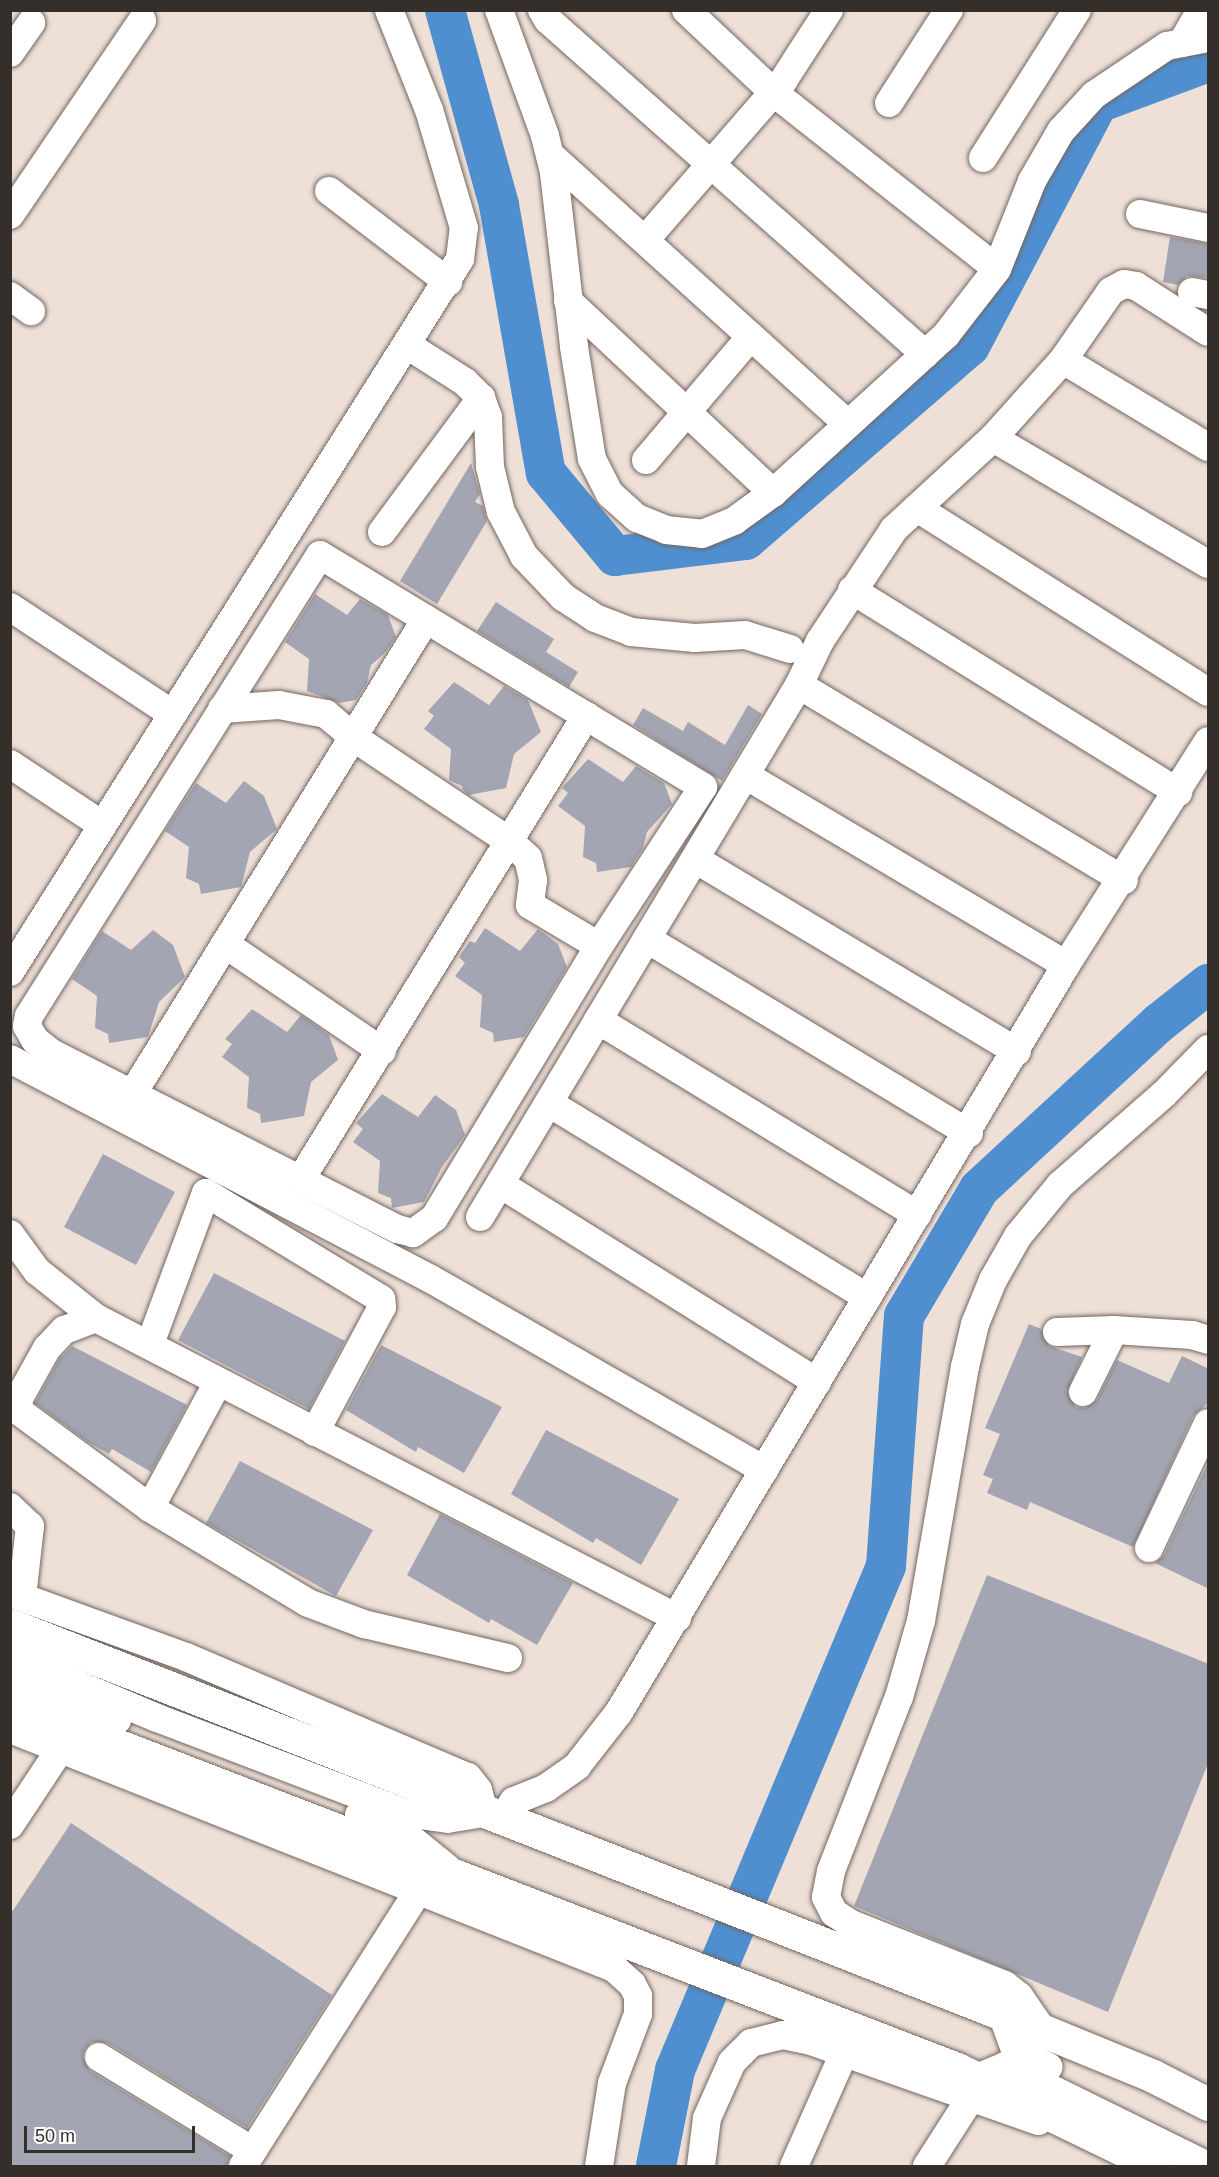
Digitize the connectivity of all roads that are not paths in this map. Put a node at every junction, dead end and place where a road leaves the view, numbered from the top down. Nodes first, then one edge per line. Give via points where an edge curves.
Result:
1 (389, 10) edge
2 (499, 10) edge
3 (542, 10) edge
4 (686, 10) edge
5 (829, 10) edge
6 (949, 10) edge
7 (1077, 10) edge
8 (1201, 10) edge
9 (144, 22) edge
10 (31, 23) dead end
11 (1195, 40) edge
12 (10, 53) edge
13 (773, 92) junction
14 (889, 103) dead end
15 (550, 155) junction
16 (983, 158) dead end
17 (712, 164) junction
18 (329, 191) dead end
19 (1140, 214) dead end
20 (10, 215) edge
21 (1209, 228) edge
22 (645, 240) junction
23 (997, 269) junction
24 (448, 282) junction
25 (568, 301) junction
26 (1209, 332) edge
27 (751, 336) junction
28 (407, 345) junction
29 (925, 354) junction
30 (1063, 360) junction
31 (481, 398) junction
32 (687, 412) junction
33 (848, 424) junction
34 (993, 438) junction
35 (1209, 447) edge
36 (646, 460) dead end
37 (773, 493) junction
38 (917, 508) junction
39 (382, 532) dead end
40 (1209, 564) edge
41 (852, 590) junction
42 (10, 607) edge
43 (426, 620) junction
44 (790, 649) dead end
45 (799, 685) junction
46 (1209, 692) edge
47 (222, 709) junction
48 (172, 714) junction
49 (585, 716) junction
50 (353, 737) junction
51 (1209, 741) edge
52 (10, 764) edge
53 (745, 775) junction
54 (1178, 792) junction
55 (102, 825) junction
56 (509, 841) junction
57 (695, 859) junction
58 (1124, 880) junction
59 (647, 939) junction
60 (225, 944) junction
61 (599, 946) junction
62 (1066, 965) junction
63 (10, 972) edge
64 (598, 1020) junction
65 (1209, 1049) edge
66 (382, 1051) junction
67 (1017, 1052) junction
68 (10, 1059) edge
69 (116, 1095) junction
70 (549, 1103) junction
71 (969, 1133) junction
72 (219, 1168) junction
73 (301, 1179) junction
74 (500, 1184) junction
75 (206, 1193) junction
76 (917, 1215) junction
77 (480, 1217) dead end
78 (10, 1234) edge
79 (867, 1297) junction
80 (96, 1318) junction
81 (1114, 1330) junction
82 (1057, 1332) dead end
83 (1209, 1340) edge
84 (150, 1344) junction
85 (817, 1382) junction
86 (218, 1384) junction
87 (1083, 1392) dead end
88 (1209, 1423) edge
89 (315, 1432) junction
90 (764, 1470) junction
91 (10, 1507) edge
92 (150, 1508) junction
93 (1149, 1548) dead end
94 (14, 1605) edge
95 (677, 1618) junction
96 (10, 1656) edge
97 (508, 1658) dead end
98 (10, 1682) edge
99 (10, 1704) edge
100 (10, 1729) edge
101 (61, 1748) junction
102 (492, 1817) junction
103 (10, 1825) edge
104 (435, 1877) junction
105 (996, 2012) junction
106 (1043, 2031) junction
107 (844, 2053) junction
108 (99, 2057) dead end
109 (968, 2082) junction
110 (1206, 2097) edge
111 (1209, 2147) edge
112 (248, 2158) edge
113 (599, 2166) edge
114 (701, 2166) edge
115 (794, 2166) edge
116 (927, 2166) edge
117 (1158, 2166) edge
118 (1209, 2166) edge

1 - 24 street via 429,110 464,228 460,259
2 - 15 street
3 - 17 street
4 - 13 street
5 - 13 street
6 - 14 street
7 - 16 street
8 - 11 street
9 - 20 street
10 - 12 street
11 - 23 street via 1167,45 1137,63 1094,95 1060,131 1032,181
13 - 17 street
13 - 23 street
15 - 22 street
15 - 25 street
17 - 22 street
17 - 29 street
18 - 24 street
19 - 21 street
22 - 27 street
23 - 29 street via 960,319
24 - 28 street
25 - 32 street
25 - 37 street via 592,459 610,494 637,518 666,531 702,534 734,521
26 - 30 street via 1136,286 1124,284 1111,291
27 - 32 street
27 - 33 street
28 - 31 street via 465,382
28 - 48 street
29 - 33 street
30 - 34 street
30 - 35 street
31 - 39 street
31 - 44 street via 489,417 490,467 501,512 524,556 563,597 595,618 631,632 695,638 745,636
32 - 36 street
32 - 37 street
33 - 37 street
34 - 38 street
34 - 40 street
38 - 41 street via 883,544
38 - 46 street
41 - 45 street via 820,640
41 - 54 street
42 - 48 street
43 - 47 street via 320,555
43 - 49 street
43 - 50 street
45 - 53 street
45 - 58 street
47 - 50 street via 279,705 326,714
47 - 69 street via 28,1016 27,1026 34,1040
48 - 55 street
49 - 56 street
49 - 61 street via 703,788
50 - 56 street
50 - 60 street
51 - 54 street
52 - 55 street
53 - 57 street
53 - 62 street
54 - 58 street
55 - 63 street
56 - 61 street via 528,858 533,880 530,905
56 - 66 street
57 - 59 street
57 - 67 street
58 - 62 street
59 - 64 street
59 - 71 street
60 - 66 street
60 - 69 street
61 - 73 street via 425,1228 413,1233 397,1229
62 - 67 street
64 - 70 street
64 - 76 street
65 - 106 street via 1060,1185 1018,1236 993,1280 975,1324 965,1367 921,1621 899,1697 831,1871 826,1897 834,1913 851,1924 1005,1985 1019,1996
66 - 73 street
67 - 71 street
68 - 69 street
69 - 72 street
69 - 73 street
70 - 74 street
70 - 79 street
71 - 76 street
72 - 75 street
72 - 90 street via 431,1279
74 - 77 street
74 - 85 street
75 - 84 street
75 - 89 street via 381,1299 382,1306
76 - 79 street
78 - 80 street via 37,1271
79 - 85 street
80 - 84 street
80 - 92 street via 64,1330 47,1348 18,1400 20,1412
81 - 82 street
81 - 83 street via 1192,1335
81 - 87 street
84 - 86 street
85 - 90 street
86 - 89 street
86 - 92 street
88 - 93 street
89 - 95 street
90 - 95 street
91 - 94 street via 30,1526
92 - 97 street via 308,1603 364,1624
94 - 102 main road
95 - 102 street via 619,1712 577,1766
96 - 102 street via 157,1718 406,1813 448,1819
98 - 104 street via 385,1825 430,1851
99 - 104 main road
100 - 101 street
101 - 103 street
101 - 104 street
102 - 105 main road
104 - 109 main road via 531,1906
104 - 112 street
104 - 113 street via 614,1968 632,1984 638,1996 638,2014 612,2084
105 - 106 main road
105 - 111 street via 1015,2049
106 - 110 main road
107 - 109 street
107 - 114 street via 783,2035 752,2043 732,2062 707,2118
107 - 115 street
108 - 112 street
109 - 116 street
109 - 117 main road
109 - 118 street via 1005,2066

